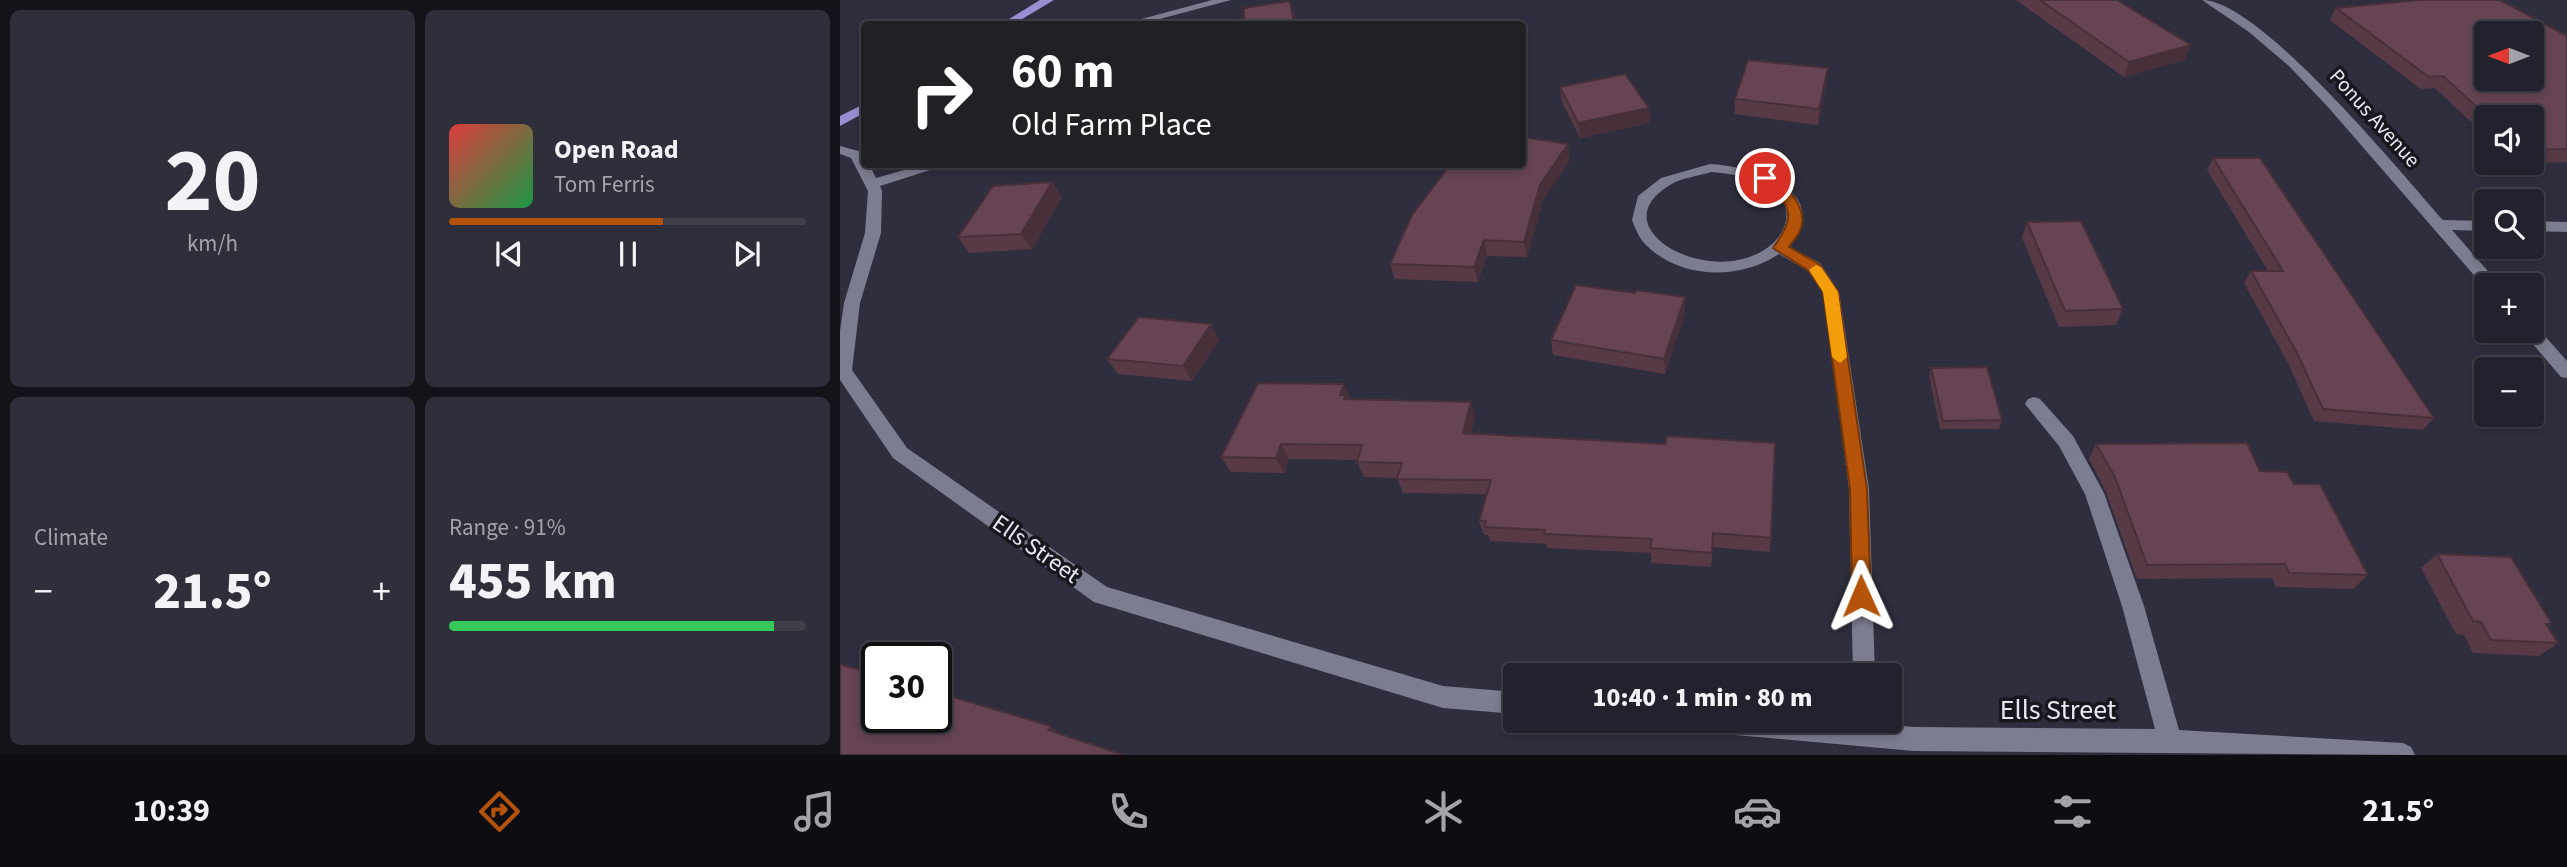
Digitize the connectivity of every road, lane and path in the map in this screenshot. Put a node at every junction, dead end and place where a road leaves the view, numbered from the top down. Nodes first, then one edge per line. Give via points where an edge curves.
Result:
1 (1048, 0) edge
2 (1225, 0) edge
3 (2208, 0) edge
4 (1012, 21) edge
5 (1141, 21) edge
6 (861, 110) edge
7 (840, 122) edge
8 (840, 150) edge
9 (861, 163) edge
10 (864, 168) edge
11 (928, 168) edge
12 (872, 184) junction
13 (2441, 225) junction
14 (2474, 226) edge
15 (2544, 226) edge
16 (2567, 227) edge
17 (1780, 248) junction
18 (2482, 273) edge
19 (2542, 343) edge
20 (2567, 372) edge
21 (2034, 404) dead end
22 (1864, 663) edge
23 (1503, 702) edge
24 (1887, 733) edge
25 (2170, 741) junction
26 (2403, 755) edge

1 - 4 main road
2 - 5 street
3 - 13 street, Ponus Avenue via 2294,64
6 - 7 main road
8 - 9 street, Ells Street via 857,155
10 - 12 street, Ells Street
11 - 12 street
12 - 23 street, Ells Street via 873,233 852,303 843,371 900,453 1101,595 1443,696
13 - 14 street
13 - 18 street, Ponus Avenue
15 - 16 street
17 - 17 street via 1794,230 1794,211 1784,193 1765,178 1738,170 1681,173 1658,184 1643,201 1637,219 1645,239 1665,255 1693,265 1746,263
17 - 22 street via 1814,267 1830,292 1859,489
19 - 20 street
21 - 25 street via 2066,441 2094,493 2133,606
24 - 25 street, Ells Street via 1914,739
25 - 26 street, Ells Street

